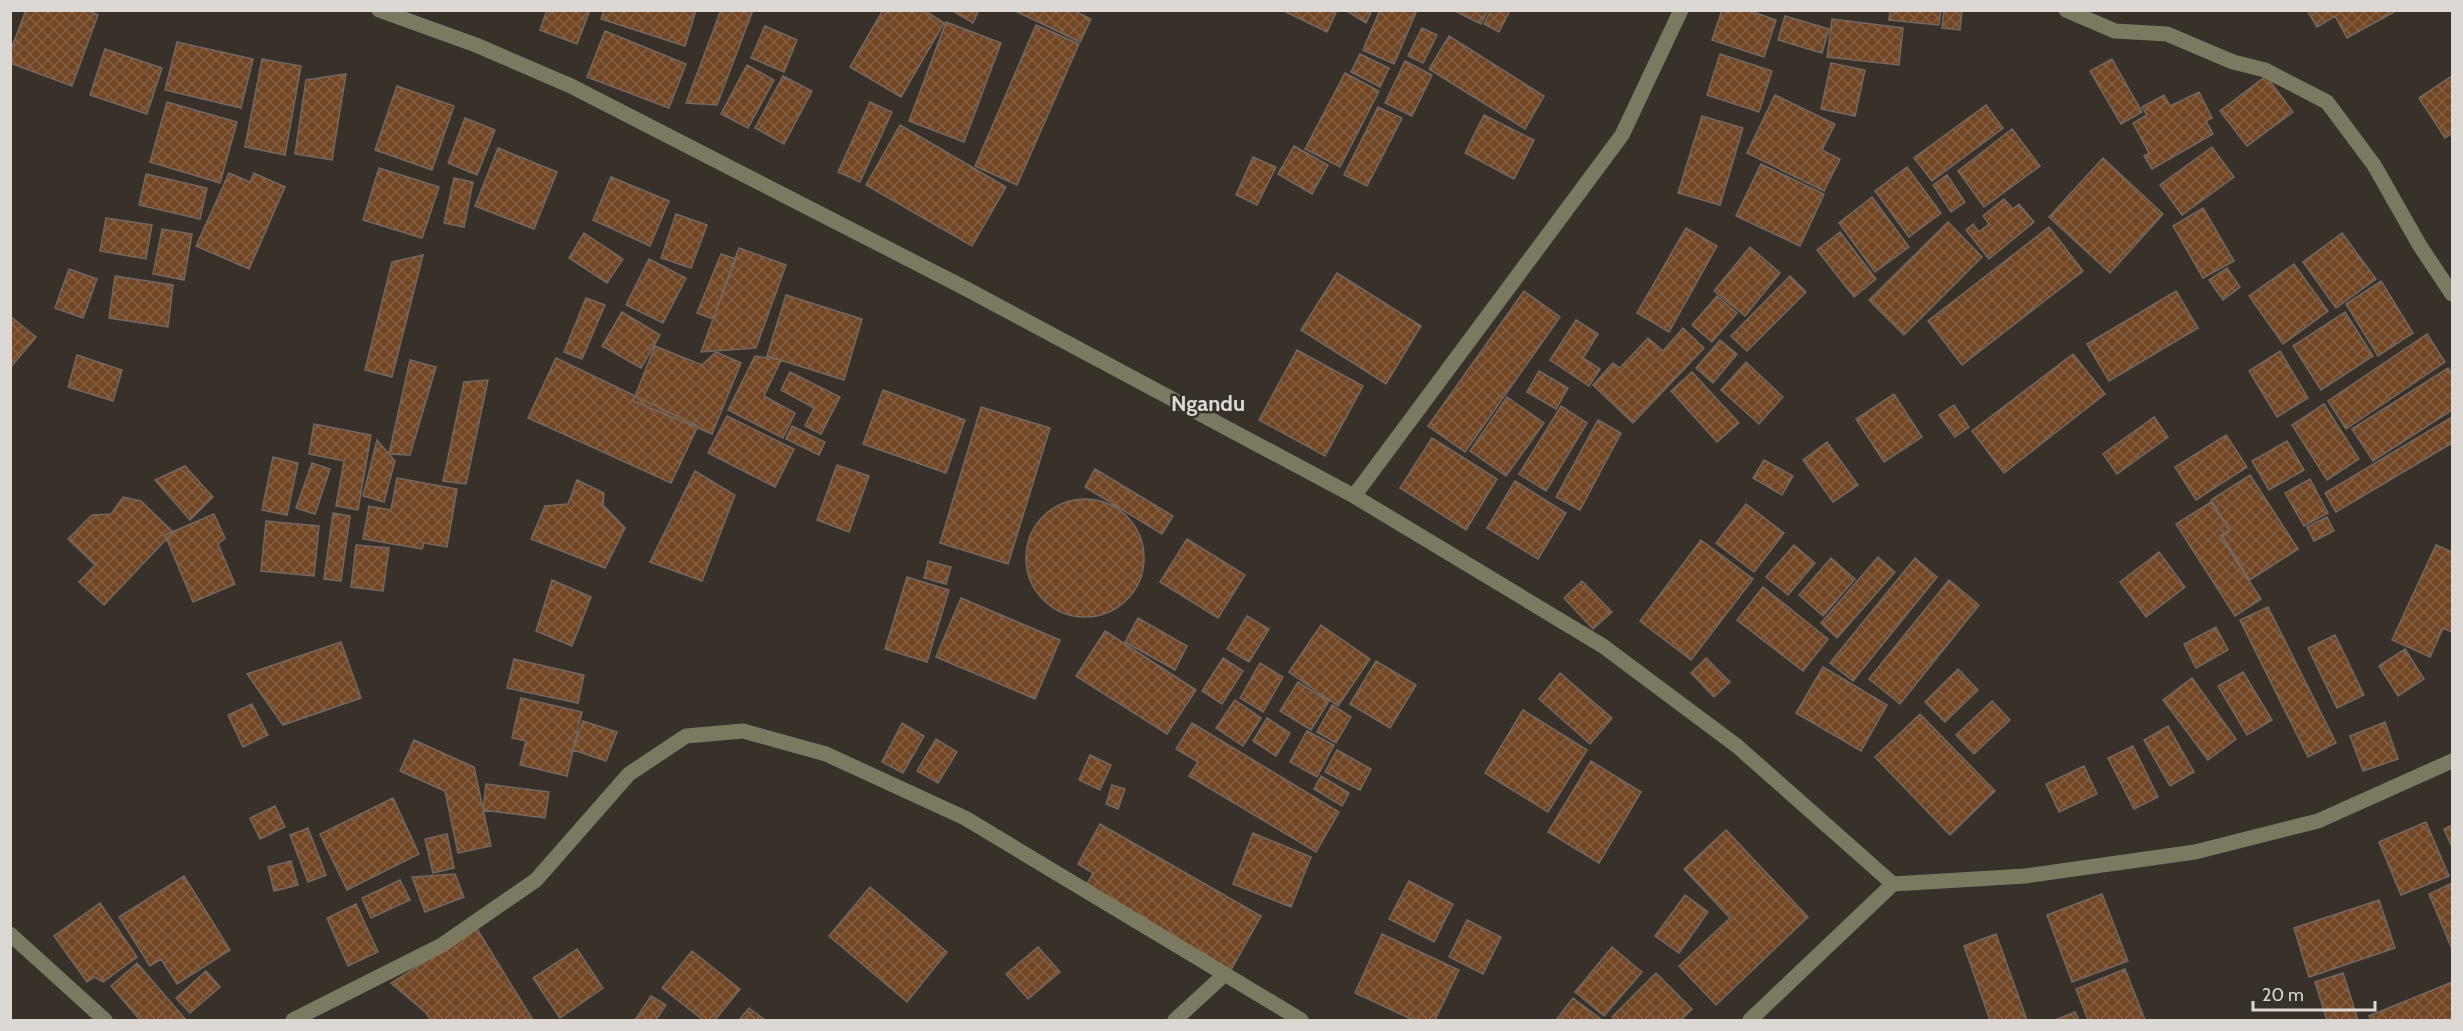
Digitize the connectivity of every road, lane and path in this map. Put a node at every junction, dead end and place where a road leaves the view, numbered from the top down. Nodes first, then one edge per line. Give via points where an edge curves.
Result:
1 (379, 10) edge
2 (1681, 10) edge
3 (2066, 10) edge
4 (2452, 294) edge
5 (1354, 496) junction
6 (2452, 761) edge
7 (1893, 884) junction
8 (10, 934) edge
9 (1225, 974) junction
10 (105, 1020) edge
11 (293, 1020) edge
12 (1175, 1020) edge
13 (1301, 1020) edge
14 (1750, 1020) edge

1 - 5 street via 476,45 571,86 961,286
2 - 5 street via 1622,135
3 - 4 street via 2115,31 2167,34 2233,62 2265,70 2327,102 2374,165
5 - 7 street via 1603,646 1737,746
6 - 7 street via 2318,821 2195,852 2025,876
7 - 14 street
8 - 10 street
9 - 11 street via 965,818 826,754 743,731 686,736 629,774 536,880 442,945
9 - 12 street
9 - 13 street

